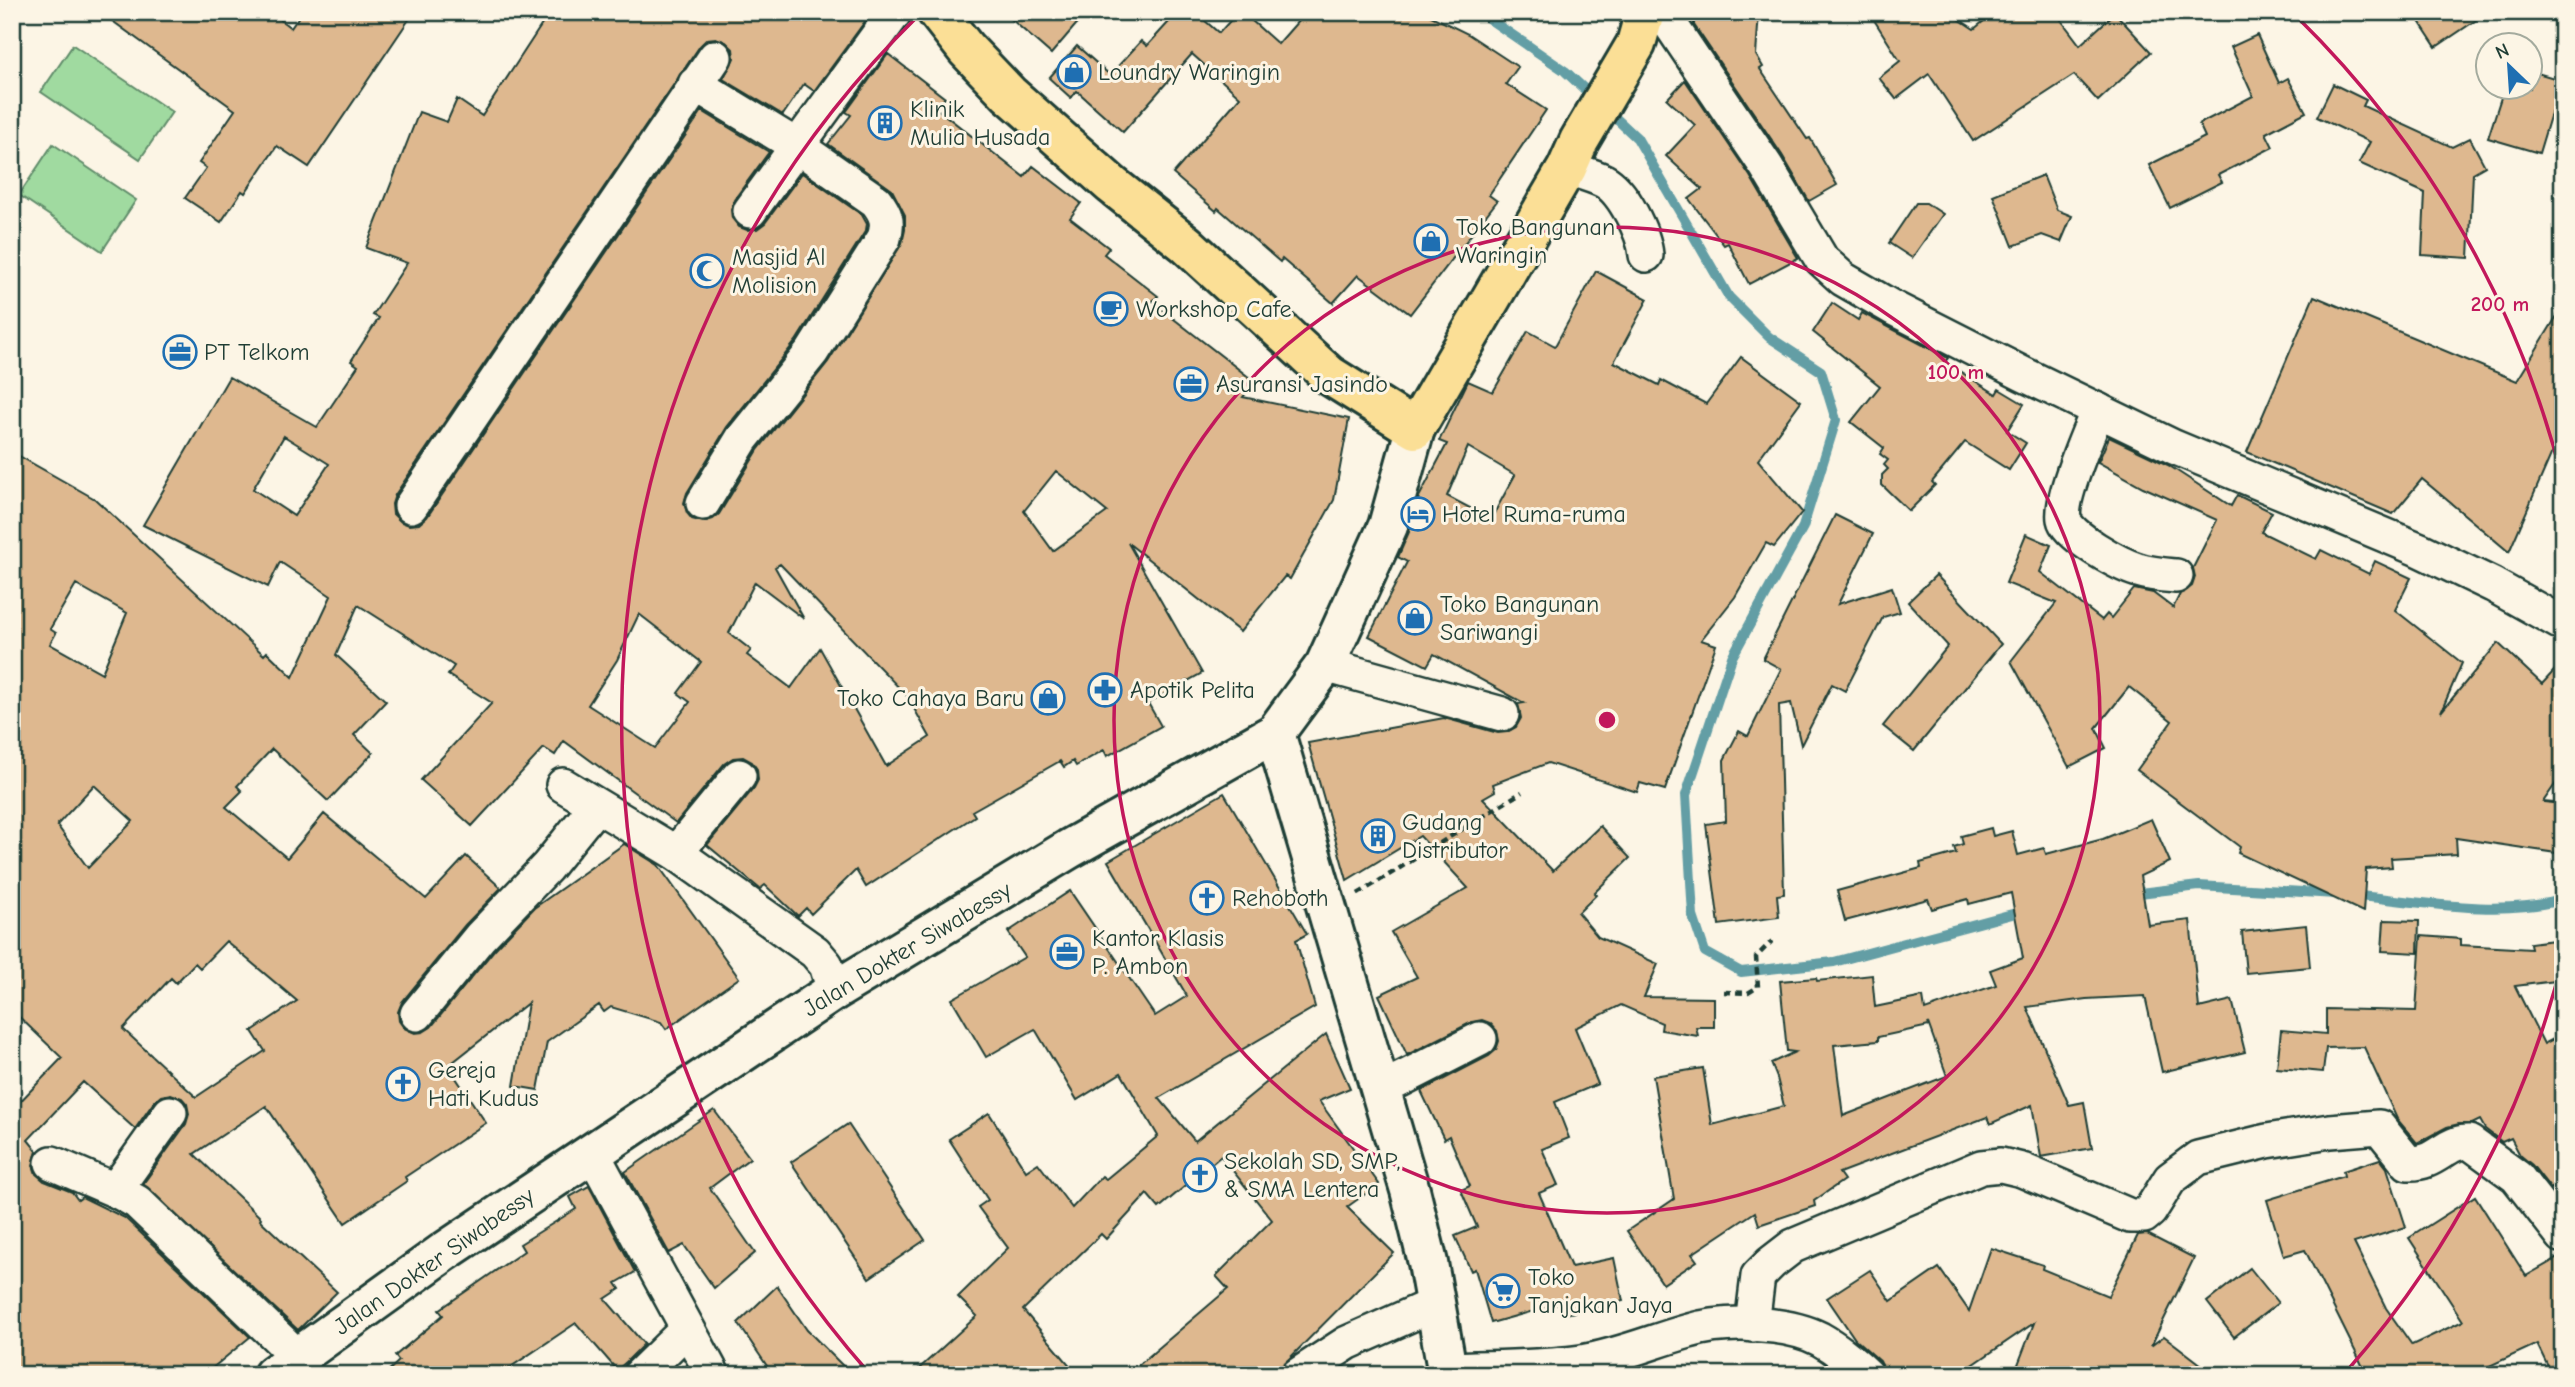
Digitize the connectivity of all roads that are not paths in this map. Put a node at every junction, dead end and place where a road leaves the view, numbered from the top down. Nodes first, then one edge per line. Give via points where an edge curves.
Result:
1 (895, 12) edge
2 (937, 12) edge
3 (1662, 12) edge
4 (1641, 28) edge
5 (715, 57) dead end
6 (695, 84) junction
7 (797, 146) junction
8 (1573, 155) junction
9 (750, 211) dead end
10 (1646, 255) dead end
11 (2098, 410) junction
12 (1415, 429) junction
13 (703, 503) dead end
14 (411, 506) dead end
15 (2176, 576) dead end
16 (2563, 624) edge
17 (1325, 665) junction
18 (1502, 714) dead end
19 (1275, 733) junction
20 (739, 776) dead end
21 (563, 785) dead end
22 (596, 806) junction
23 (676, 853) junction
24 (834, 991) junction
25 (417, 1014) dead end
26 (1480, 1039) dead end
27 (1380, 1090) junction
28 (170, 1113) dead end
29 (592, 1152) junction
30 (52, 1163) dead end
31 (117, 1191) junction
32 (2563, 1236) edge
33 (1435, 1304) junction
34 (1752, 1325) junction
35 (687, 1329) junction
36 (285, 1366) edge
37 (1448, 1372) edge
38 (640, 1375) edge
39 (713, 1375) edge
40 (1298, 1375) edge
41 (1867, 1375) edge

1 - 7 street
2 - 12 main road via 1009,94 1186,244 1329,375
3 - 11 street via 1822,260 1843,279 1894,308
4 - 8 main road
5 - 6 street
6 - 7 street
6 - 14 street
7 - 9 street
7 - 13 street via 876,201 888,226 812,352 742,439
8 - 10 street via 1631,211 1645,241
8 - 12 main road
11 - 15 street via 2065,505 2067,528 2136,570
11 - 16 street via 2174,447 2418,549
12 - 17 main road, Jalan Dokter Siwabessy via 1388,526
17 - 18 street
17 - 19 main road, Jalan Dokter Siwabessy
19 - 24 main road, Jalan Dokter Siwabessy via 1069,849
19 - 27 main road
20 - 23 street
21 - 22 street
22 - 23 street
22 - 25 street
23 - 24 street via 814,952 826,965
24 - 29 main road, Jalan Dokter Siwabessy
26 - 27 street
27 - 33 main road via 1410,1190
28 - 31 street
29 - 35 street
29 - 36 main road, Jalan Dokter Siwabessy
30 - 31 street
31 - 36 street via 137,1202
32 - 34 street via 2516,1177 2469,1142 2460,1142 2421,1164 2408,1163 2379,1127 2267,1141 2198,1158 2170,1179 2144,1216 2130,1216 2022,1170 1981,1167 1793,1246 1758,1276
33 - 37 main road
33 - 40 street via 1347,1343
34 - 37 street via 1692,1330 1580,1362
34 - 41 street via 1788,1328 1818,1338 1845,1354
35 - 38 street
35 - 39 street

